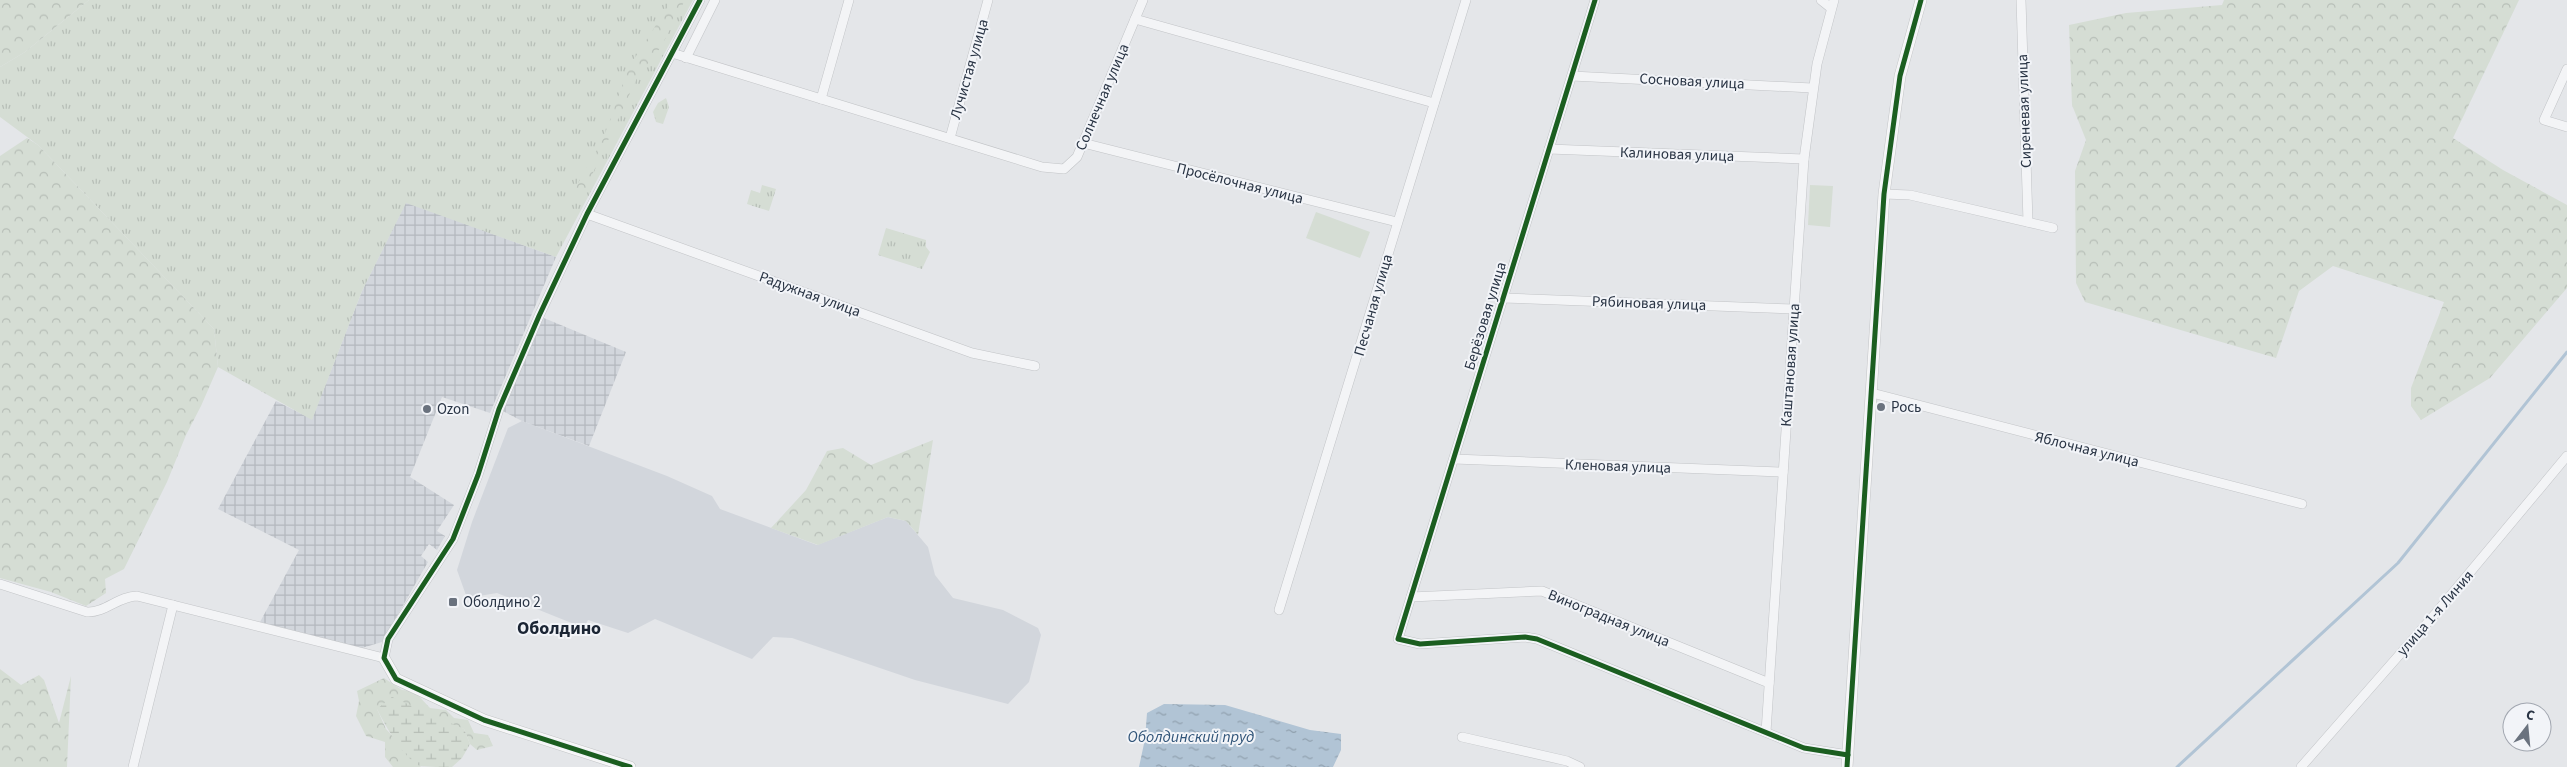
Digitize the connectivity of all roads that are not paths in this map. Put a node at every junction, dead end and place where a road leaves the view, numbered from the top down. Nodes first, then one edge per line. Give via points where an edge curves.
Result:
1 (700, 0) edge
2 (715, 0) edge
3 (849, 0) edge
4 (988, 0) edge
5 (1143, 0) edge
6 (1466, 0) edge
7 (1595, 0) edge
8 (1821, 0) edge
9 (1922, 0) edge
10 (2021, 0) edge
11 (1833, 4) edge
12 (1135, 20) junction
13 (672, 53) junction
14 (686, 58) junction
15 (2567, 69) edge
16 (1572, 76) junction
17 (1812, 88) junction
18 (821, 99) junction
19 (1434, 103) junction
20 (2567, 126) edge
21 (950, 138) junction
22 (1083, 143) junction
23 (1549, 149) junction
24 (1804, 159) junction
25 (1884, 194) junction
26 (587, 214) junction
27 (1397, 222) junction
28 (2028, 222) junction
29 (2053, 228) dead end
30 (1503, 298) junction
31 (1794, 309) junction
32 (1034, 366) dead end
33 (1872, 394) junction
34 (2567, 456) edge
35 (1454, 459) junction
36 (1783, 472) junction
37 (2302, 504) dead end
38 (0, 584) edge
39 (1411, 597) junction
40 (173, 605) junction
41 (1279, 610) dead end
42 (384, 658) junction
43 (1769, 683) junction
44 (1766, 732) junction
45 (1462, 738) dead end
46 (1848, 755) junction
47 (134, 767) edge
48 (630, 767) edge
49 (1580, 767) edge
50 (1847, 767) edge
51 (2301, 767) edge

1 - 13 street
2 - 14 street
3 - 18 street
4 - 21 street, Лучистая улица
5 - 12 street, Солнечная улица
6 - 19 street, Песчаная улица
7 - 16 street, Берёзовая улица
8 - 11 street
9 - 25 street via 1900,76
10 - 28 street, Сиреневая улица
11 - 17 street, Каштановая улица
12 - 19 street
12 - 22 street, Солнечная улица
13 - 14 street
13 - 26 street
14 - 18 street
15 - 20 street via 2544,120
16 - 17 street, Сосновая улица
16 - 23 street, Берёзовая улица
17 - 24 street, Каштановая улица
18 - 21 street
19 - 27 street, Песчаная улица
21 - 22 street, Солнечная улица via 1042,167 1064,169 1077,157
22 - 27 street, Просёлочная улица
23 - 24 street, Калиновая улица
23 - 30 street, Берёзовая улица
24 - 31 street, Каштановая улица
25 - 28 street via 1910,195
25 - 33 street
26 - 32 street, Радужная улица via 972,354
26 - 42 street via 499,409 453,539 388,639
27 - 41 street, Песчаная улица
28 - 29 street
30 - 31 street, Рябиновая улица
30 - 35 street, Берёзовая улица
31 - 36 street, Каштановая улица
33 - 37 street, Яблочная улица
33 - 46 street
34 - 51 street, улица 1-я Линия
35 - 36 street, Кленовая улица
35 - 39 street, Берёзовая улица
36 - 43 street, Каштановая улица
38 - 40 street via 87,612 101,610 128,596
39 - 43 street, Виноградная улица via 1542,591
39 - 44 street, Берёзовая улица via 1398,638 1420,644 1524,637 1536,639
40 - 42 street
40 - 47 street
42 - 48 street via 396,679 484,720
43 - 44 street, Каштановая улица
44 - 46 street via 1806,749
45 - 49 street via 1567,761
46 - 50 street

